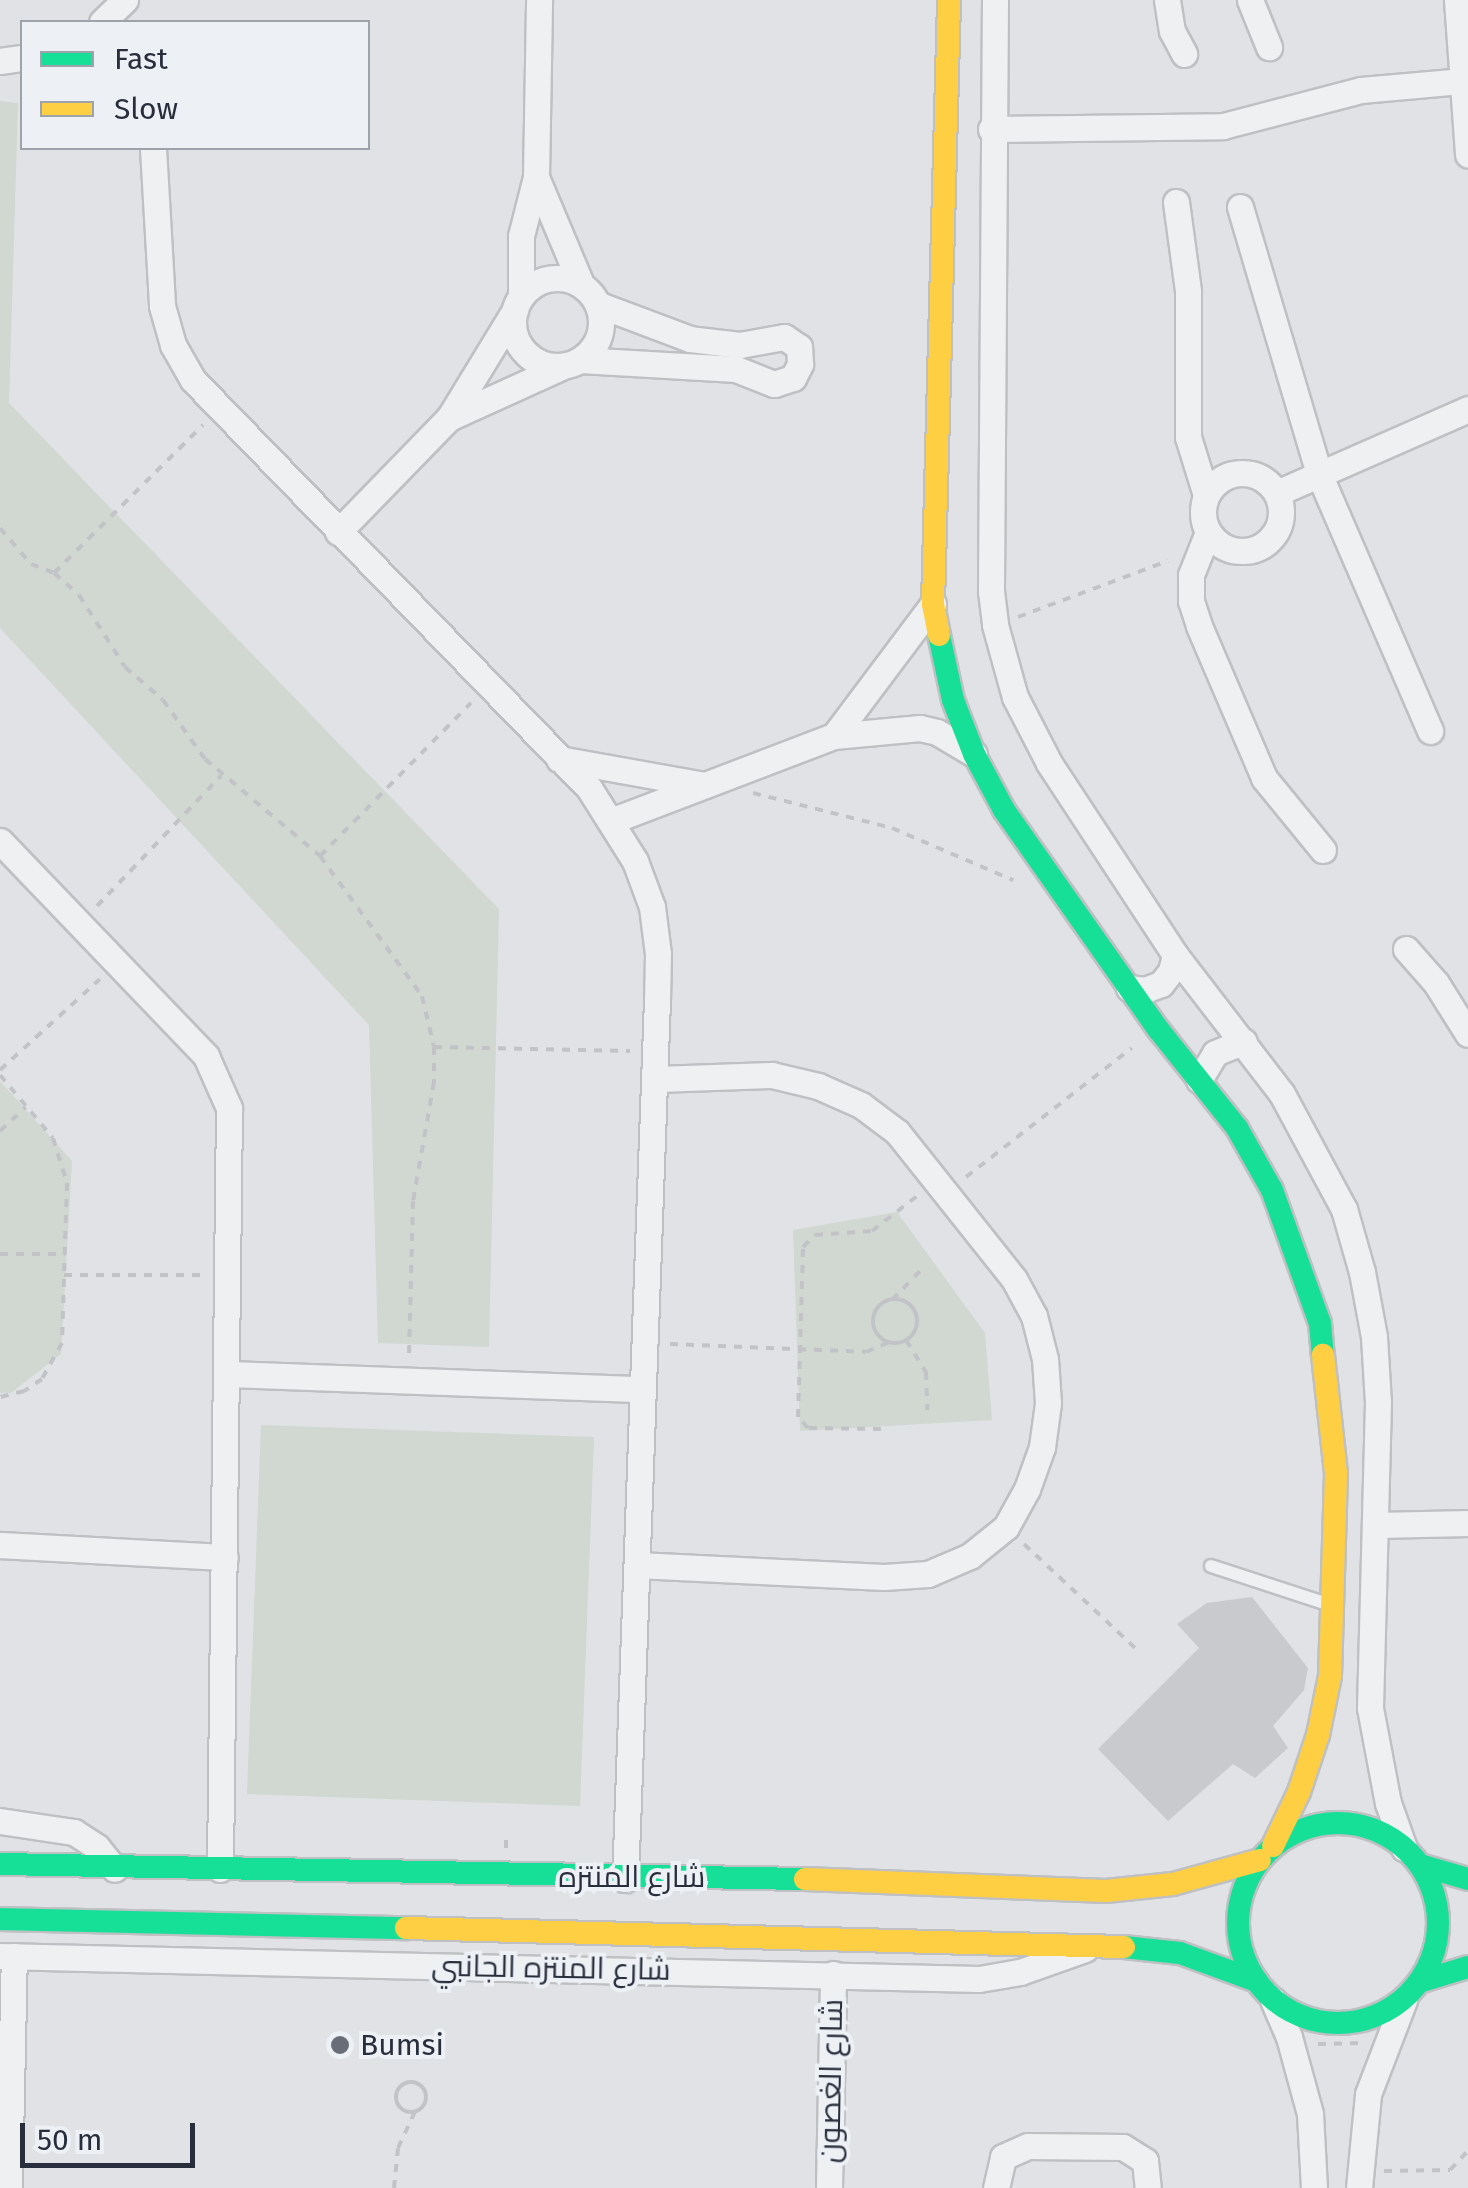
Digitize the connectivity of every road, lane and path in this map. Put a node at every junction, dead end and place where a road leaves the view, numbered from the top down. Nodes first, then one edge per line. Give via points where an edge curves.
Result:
1 (539, 0) edge
2 (995, 0) edge
3 (1167, 0) edge
4 (1250, 0) edge
5 (1457, 0) edge
6 (947, 3) edge
7 (1269, 47) dead end
8 (1184, 54) dead end
9 (1461, 81) junction
10 (991, 129) junction
11 (153, 150) edge
12 (1468, 155) edge
13 (536, 177) junction
14 (1176, 202) dead end
15 (1240, 208) dead end
16 (589, 294) junction
17 (518, 303) junction
18 (573, 362) junction
19 (218, 410) junction
20 (1468, 410) edge
21 (449, 418) junction
22 (1319, 474) junction
23 (1277, 493) junction
24 (1206, 495) junction
25 (0, 528) edge
26 (338, 532) junction
27 (1203, 541) junction
28 (54, 573) junction
29 (933, 604) junction
30 (994, 626) junction
31 (488, 686) junction
32 (1430, 731) dead end
33 (834, 736) junction
34 (974, 754) junction
35 (558, 759) junction
36 (221, 776) junction
37 (705, 785) junction
38 (611, 821) junction
39 (0, 841) edge
40 (1323, 850) dead end
41 (320, 856) junction
42 (1018, 882) dead end
43 (80, 924) junction
44 (1406, 949) dead end
45 (1175, 955) junction
46 (117, 962) junction
47 (1129, 988) junction
48 (1158, 1029) junction
49 (1468, 1034) edge
50 (1244, 1042) junction
51 (434, 1047) junction
52 (656, 1051) junction
53 (0, 1072) edge
54 (654, 1079) junction
55 (1199, 1080) junction
56 (27, 1107) junction
57 (0, 1130) edge
58 (942, 1186) junction
59 (0, 1254) edge
60 (65, 1254) junction
61 (922, 1269) dead end
62 (64, 1275) junction
63 (229, 1275) junction
64 (892, 1300) junction
65 (906, 1340) junction
66 (889, 1342) junction
67 (645, 1343) junction
68 (800, 1350) junction
69 (228, 1374) junction
70 (408, 1383) junction
71 (644, 1389) junction
72 (0, 1397) edge
73 (928, 1410) dead end
74 (881, 1429) dead end
75 (1468, 1523) edge
76 (1376, 1525) junction
77 (1006, 1528) junction
78 (0, 1544) edge
79 (225, 1557) junction
80 (637, 1565) junction
81 (1211, 1566) dead end
82 (1334, 1607) junction
83 (1135, 1648) dead end
84 (0, 1821) edge
85 (1267, 1853) junction
86 (1412, 1856) junction
87 (0, 1864) edge
88 (220, 1869) junction
89 (626, 1879) junction
90 (1468, 1879) edge
91 (115, 1896) junction
92 (752, 1906) junction
93 (0, 1919) edge
94 (1096, 1944) junction
95 (7, 1956) edge
96 (1468, 1968) edge
97 (833, 1974) junction
98 (1265, 1990) junction
99 (1413, 1991) junction
100 (1310, 2044) dead end
101 (1370, 2048) dead end
102 (416, 2111) junction
103 (1468, 2151) edge
104 (1359, 2179) edge
105 (9, 2188) edge
106 (394, 2188) edge
107 (829, 2188) edge
108 (996, 2188) edge
109 (1148, 2188) edge
110 (1314, 2188) edge

1 - 13 street
2 - 10 street
3 - 8 street
4 - 7 street
5 - 9 street
6 - 29 street
9 - 10 street via 1362,90 1223,126
9 - 12 street
10 - 30 street
11 - 19 street via 162,306 192,380
13 - 16 street
13 - 17 street via 521,236
14 - 24 street via 1188,291 1188,436
15 - 22 street
16 - 17 street via 568,279 542,280
16 - 18 street via 599,335
16 - 18 street via 667,334 738,357
17 - 18 street via 516,339 525,352 537,361
17 - 21 street
18 - 21 street
19 - 26 street
19 - 28 path
20 - 22 street
21 - 26 street
22 - 23 street
22 - 32 street
23 - 24 street via 1259,476 1235,472
23 - 27 street via 1280,523 1262,547 1232,551
24 - 27 street
25 - 28 path via 31,564
26 - 31 street
27 - 30 path
27 - 40 street via 1191,575 1191,601 1250,750 1282,804
28 - 36 path via 80,595 125,667 163,700
29 - 33 street
29 - 34 street via 953,700
30 - 45 street via 1030,731
31 - 35 street
31 - 41 path
33 - 34 street via 920,728
33 - 37 street
34 - 47 street via 1004,810
35 - 37 street
35 - 38 street
36 - 41 path
36 - 43 path
37 - 38 street
37 - 42 path via 892,828
38 - 52 street via 652,907
39 - 43 street
41 - 51 path via 409,974
43 - 46 street
44 - 49 street
45 - 47 street via 1160,984
45 - 50 street
46 - 53 path
46 - 63 street via 206,1056 220,1081 231,1138
47 - 48 street
48 - 55 street
48 - 58 path
50 - 55 street via 1215,1053
50 - 76 street via 1315,1151 1344,1209 1362,1272 1378,1402
51 - 52 path
51 - 70 path via 413,1201
52 - 54 street
53 - 56 path
54 - 58 street via 772,1075 818,1086 861,1105 897,1132
54 - 67 street
55 - 82 street via 1237,1128 1272,1190 1320,1324 1336,1473
56 - 57 path
56 - 60 path via 62,1160
58 - 68 path via 872,1231 808,1240
58 - 77 street via 1014,1280 1034,1316 1045,1359 1042,1447
59 - 60 path
60 - 62 path
61 - 64 path
62 - 63 path
62 - 72 path via 55,1362 24,1391
63 - 69 street
64 - 65 path via 908,1304 916,1318
64 - 66 path via 874,1316 876,1332
65 - 66 path
65 - 73 path via 926,1372
66 - 68 path via 866,1352
67 - 68 path
67 - 71 street
68 - 74 path via 801,1424
69 - 70 street
69 - 79 street
70 - 71 street
71 - 80 street
75 - 76 street
76 - 86 street via 1370,1708 1388,1803
77 - 80 street via 970,1556 928,1574
77 - 83 path
78 - 79 street
79 - 88 street
80 - 89 street
81 - 82 lane
82 - 85 street via 1318,1735 1299,1792
84 - 91 street via 74,1832 98,1847
85 - 86 street via 1311,1827 1353,1823 1380,1832
85 - 92 street, شارع المنتزه via 1202,1877 1128,1890
85 - 98 street via 1244,1888 1238,1920 1242,1952
86 - 90 street
86 - 99 street via 1437,1906 1438,1932
87 - 91 street, شارع المنتزه
88 - 89 street, شارع المنتزه
88 - 91 street, شارع المنتزه
89 - 92 street, شارع المنتزه
91 - 92 street, شارع المنتزه
91 - 93 street, شارع المنتزه
92 - 94 street, شارع المنتزه
94 - 97 street, شارع المنتزه الجانبي via 1033,1968 979,1978
94 - 98 street, شارع المنتزه via 1180,1953
95 - 97 street, شارع المنتزه الجانبي
95 - 105 street
96 - 99 street
97 - 107 street, شارع الغصون
98 - 99 street via 1307,2018 1345,2023 1382,2013
98 - 110 street via 1289,2037 1310,2114
99 - 104 street via 1368,2094
100 - 101 path
102 - 102 path via 398,2103 404,2084 424,2088 424,2104
102 - 106 path via 398,2148
103 - 104 path via 1450,2170
108 - 109 street via 1003,2157 1028,2146 1123,2146 1145,2161

